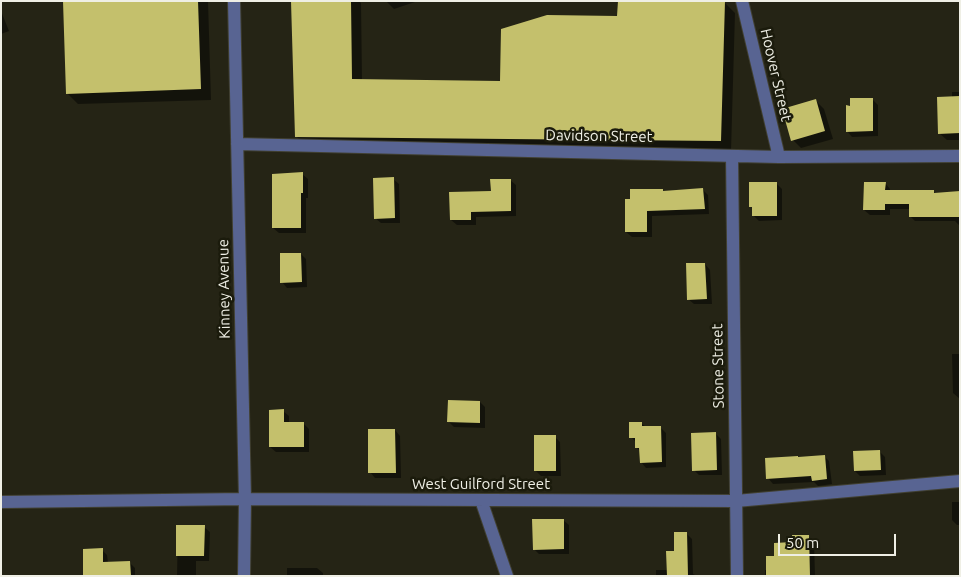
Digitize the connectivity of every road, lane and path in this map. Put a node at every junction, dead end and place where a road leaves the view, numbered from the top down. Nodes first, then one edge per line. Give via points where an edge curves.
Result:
1 (234, 1) edge
2 (742, 1) edge
3 (237, 144) junction
4 (732, 156) junction
5 (960, 156) edge
6 (779, 157) junction
7 (960, 481) edge
8 (245, 499) junction
9 (481, 500) junction
10 (736, 501) junction
11 (1, 502) edge
12 (244, 576) edge
13 (507, 576) edge
14 (737, 576) edge

1 - 3 street, Kinney Avenue
2 - 6 street, Hoover Street
3 - 4 street, Davidson Street
3 - 8 street, Kinney Avenue
4 - 6 street, Davidson Street
4 - 10 street, Stone Street
5 - 6 street, Davidson Street
7 - 10 street, West Guilford Street
8 - 9 street, West Guilford Street
8 - 11 street, West Guilford Street
8 - 12 street, Kinney Avenue
9 - 10 street, West Guilford Street
9 - 13 street
10 - 14 street, Stone Street

